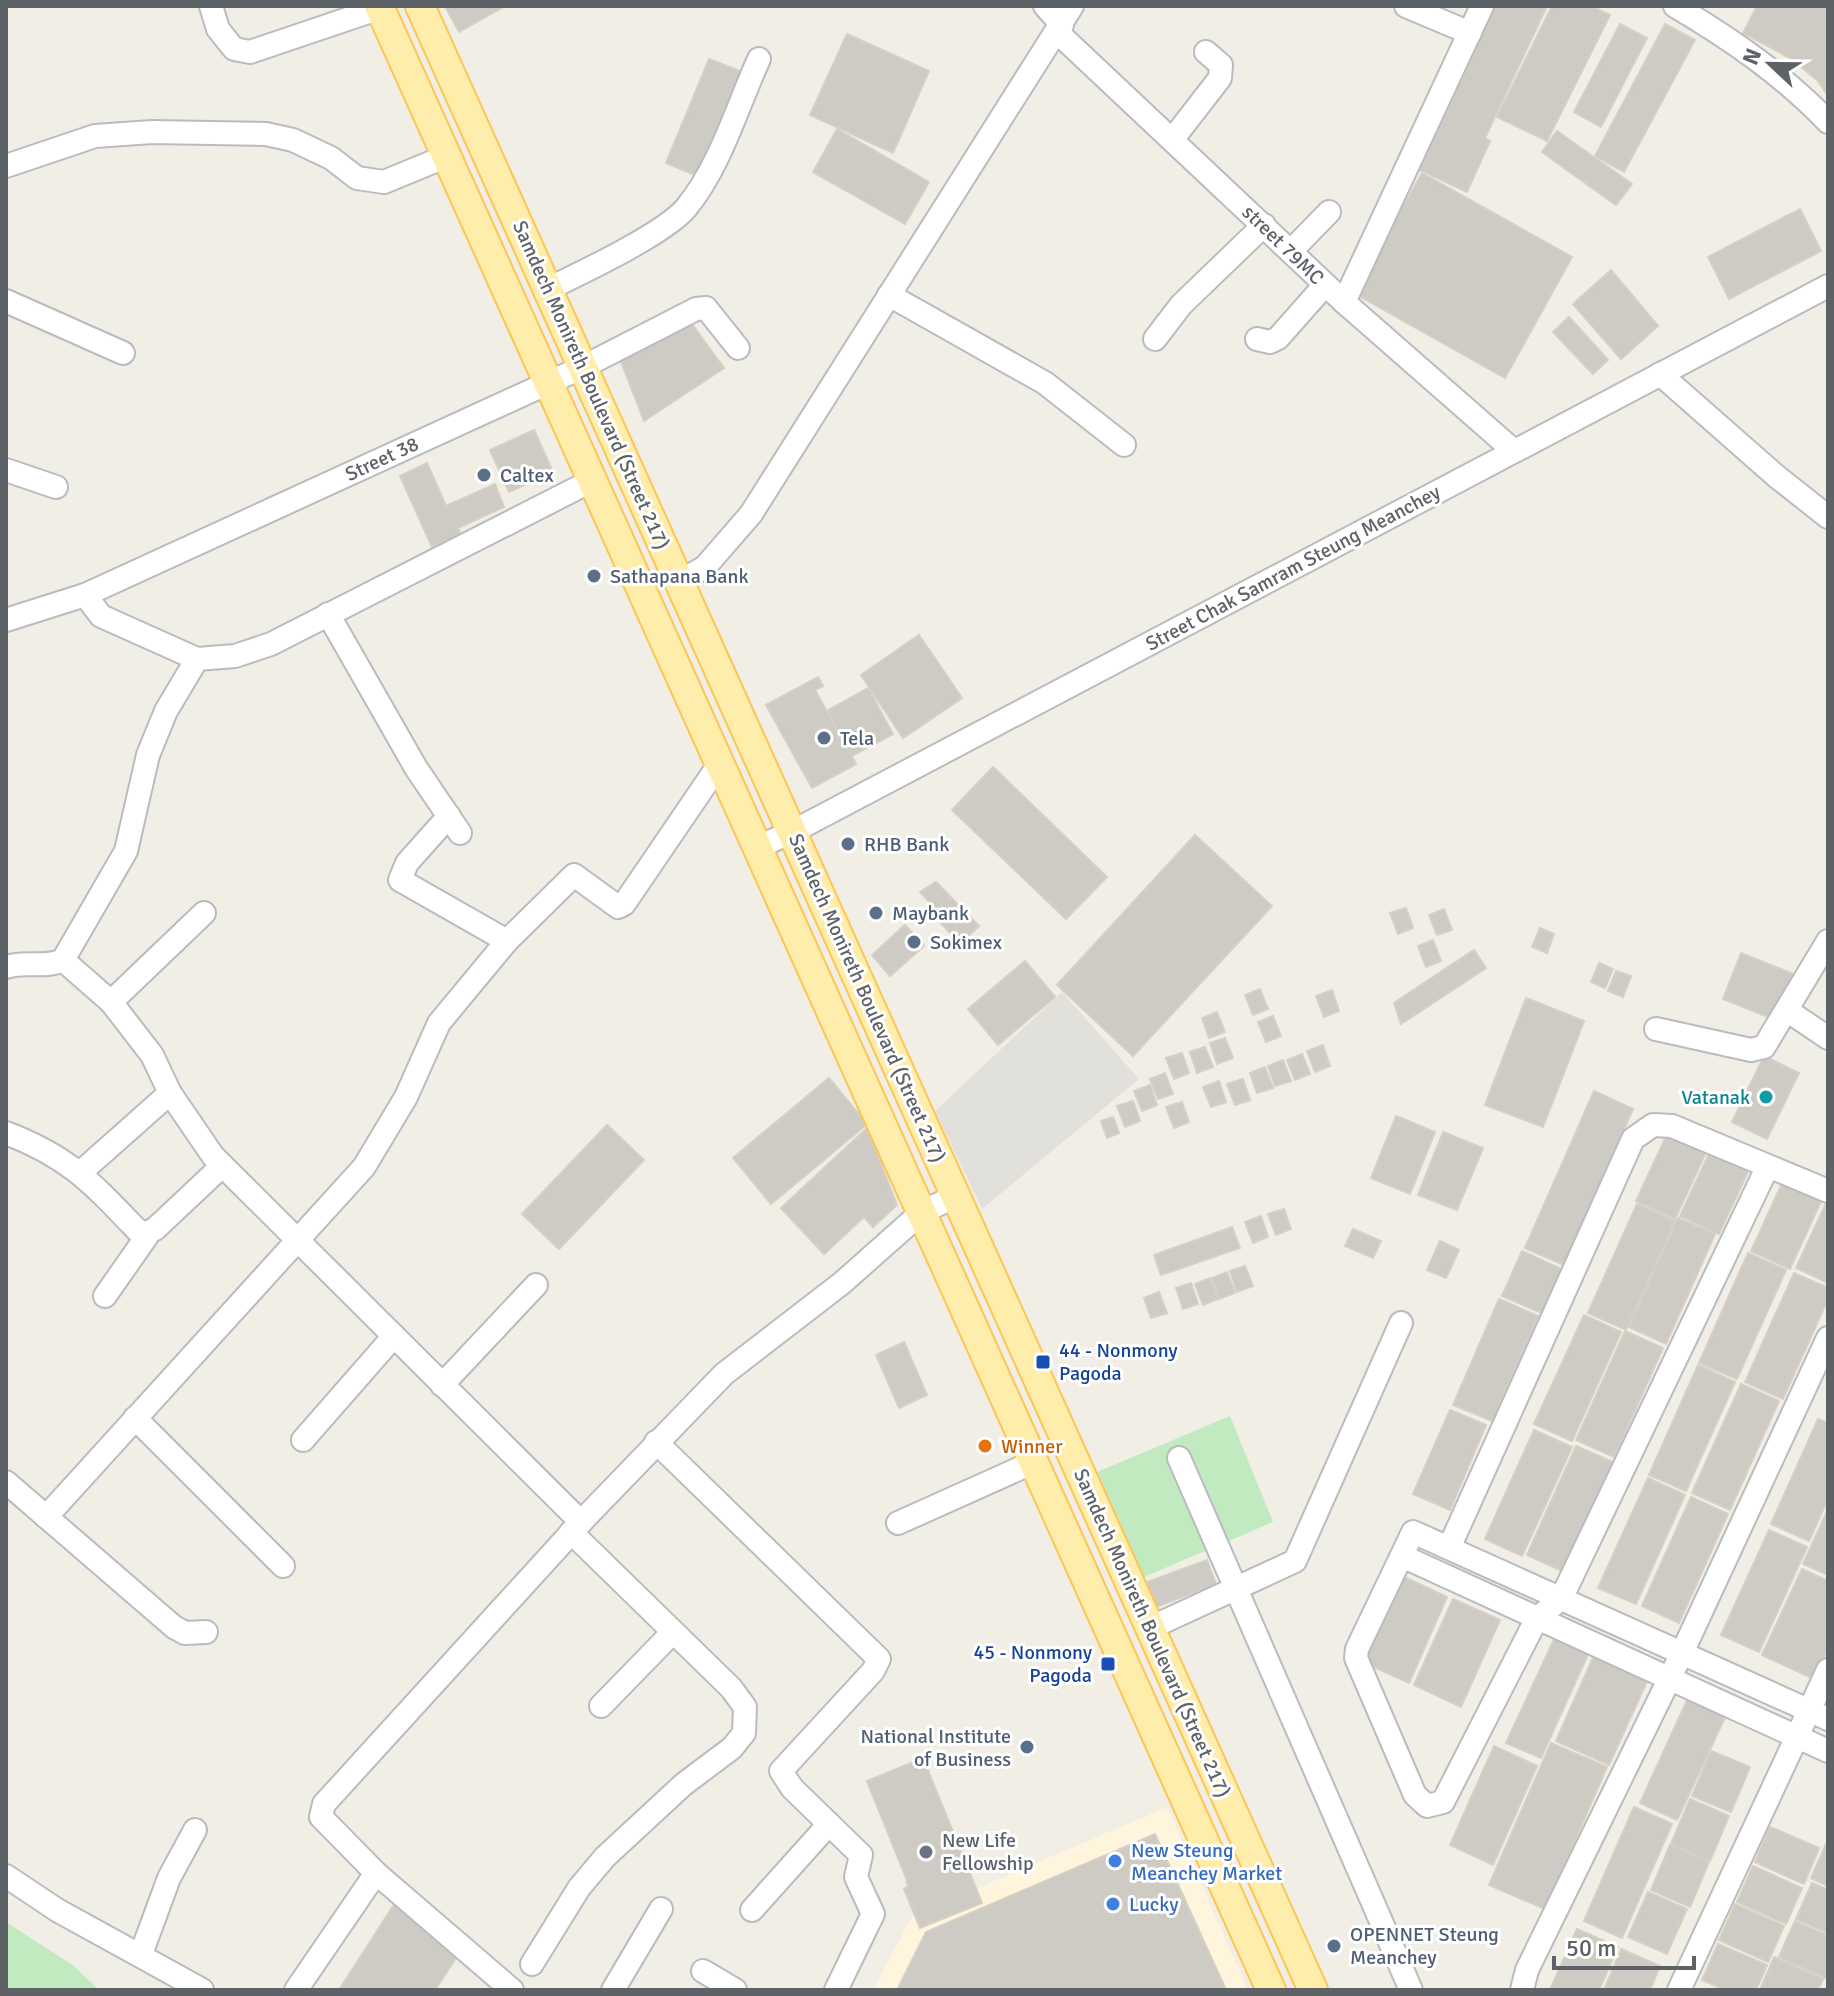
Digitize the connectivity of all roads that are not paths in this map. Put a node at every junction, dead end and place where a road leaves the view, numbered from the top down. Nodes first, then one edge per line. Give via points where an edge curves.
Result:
1 (211, 6) edge
2 (420, 6) edge
3 (1045, 6) edge
4 (1406, 6) edge
5 (1482, 6) edge
6 (1675, 6) edge
7 (380, 7) edge
8 (1064, 21) edge
9 (1470, 33) junction
10 (1206, 52) dead end
11 (759, 59) dead end
12 (1828, 122) edge
13 (1172, 140) junction
14 (447, 156) junction
15 (6, 166) edge
16 (1329, 212) dead end
17 (1264, 225) junction
18 (1291, 251) junction
19 (1325, 285) junction
20 (1828, 286) edge
21 (548, 289) junction
22 (889, 295) junction
23 (6, 301) edge
24 (1344, 302) junction
25 (1155, 339) dead end
26 (1257, 339) dead end
27 (738, 348) dead end
28 (123, 353) dead end
29 (583, 367) junction
30 (1660, 374) junction
31 (549, 382) junction
32 (1124, 445) dead end
33 (1514, 451) junction
34 (6, 470) edge
35 (593, 480) junction
36 (56, 487) dead end
37 (1828, 517) edge
38 (679, 582) junction
39 (85, 595) junction
40 (328, 614) junction
41 (6, 620) edge
42 (197, 659) junction
43 (720, 763) junction
44 (792, 832) junction
45 (758, 847) junction
46 (204, 913) dead end
47 (507, 941) junction
48 (1828, 941) edge
49 (63, 960) junction
50 (6, 967) edge
51 (111, 1002) junction
52 (1788, 1011) junction
53 (1656, 1029) dead end
54 (1828, 1038) edge
55 (170, 1093) junction
56 (6, 1133) edge
57 (222, 1166) junction
58 (1767, 1168) junction
59 (81, 1172) junction
60 (1828, 1191) edge
61 (956, 1196) junction
62 (922, 1212) junction
63 (146, 1233) junction
64 (298, 1240) junction
65 (536, 1285) dead end
66 (105, 1296) dead end
67 (1401, 1323) dead end
68 (394, 1336) junction
69 (1828, 1338) edge
70 (442, 1385) junction
71 (135, 1418) junction
72 (303, 1440) dead end
73 (656, 1442) junction
74 (1179, 1458) dead end
75 (1034, 1462) junction
76 (6, 1482) edge
77 (46, 1517) junction
78 (898, 1523) dead end
79 (576, 1527) junction
80 (1449, 1548) junction
81 (1402, 1556) junction
82 (283, 1566) dead end
83 (1234, 1589) junction
84 (1561, 1599) junction
85 (1537, 1618) junction
86 (1150, 1628) junction
87 (206, 1632) dead end
88 (673, 1632) junction
89 (1682, 1653) junction
90 (1828, 1670) edge
91 (1669, 1679) junction
92 (601, 1706) dead end
93 (1818, 1715) edge
94 (1795, 1736) junction
95 (1828, 1751) edge
96 (829, 1824) junction
97 (195, 1830) dead end
98 (376, 1873) junction
99 (6, 1876) edge
100 (661, 1909) dead end
101 (752, 1910) dead end
102 (141, 1954) junction
103 (532, 1964) dead end
104 (703, 1971) dead end
105 (202, 1990) edge
106 (296, 1990) edge
107 (512, 1990) edge
108 (613, 1990) edge
109 (735, 1990) edge
110 (836, 1990) edge
111 (1271, 1990) edge
112 (1313, 1990) edge
113 (1411, 1990) edge
114 (1522, 1990) edge
115 (1679, 1990) edge

1 - 7 street via 218,29 234,49 250,52
2 - 21 main road, Samdech Monireth Boulevard (Street 217)
3 - 8 street, street 79MC
4 - 9 street
5 - 9 street
6 - 12 street via 1757,58
7 - 14 main road, Samdech Monireth Boulevard (Street 217)
8 - 13 street, street 79MC
8 - 22 street
9 - 24 street
10 - 13 street via 1221,65 1220,78
11 - 21 street via 707,177 684,210
13 - 17 street, street 79MC
14 - 15 street via 384,182 357,178 331,158 266,134 152,132 95,136
14 - 31 main road, Samdech Monireth Boulevard (Street 217)
16 - 18 street
17 - 18 street, street 79MC
17 - 25 street via 1181,305
18 - 19 street, street 79MC
19 - 24 street, street 79MC
19 - 26 street via 1278,338
20 - 30 street, Street Chak Samram Steung Meanchey
21 - 29 main road, Samdech Monireth Boulevard (Street 217)
22 - 32 street via 1045,383
22 - 38 street via 751,514 705,567
23 - 28 street
24 - 33 street, street 79MC
27 - 29 street, Street 38 via 702,307
29 - 31 street, Street 38
29 - 38 main road, Samdech Monireth Boulevard (Street 217)
30 - 33 street, Street Chak Samram Steung Meanchey
30 - 37 street
31 - 35 main road, Samdech Monireth Boulevard (Street 217)
31 - 39 street, Street 38
33 - 44 street, Street Chak Samram Steung Meanchey
34 - 36 street
35 - 40 street
35 - 43 main road, Samdech Monireth Boulevard (Street 217)
38 - 44 main road, Samdech Monireth Boulevard (Street 217)
39 - 41 street, Street 38
39 - 42 street via 101,616
40 - 42 street via 271,644 235,656
40 - 47 street via 454,825 407,863 400,880
42 - 49 street via 148,755 126,851
43 - 45 main road, Samdech Monireth Boulevard (Street 217)
43 - 47 street via 624,904 611,903 574,875
44 - 45 street, Street Chak Samram Steung Meanchey
44 - 61 main road, Samdech Monireth Boulevard (Street 217)
45 - 62 main road, Samdech Monireth Boulevard (Street 217)
46 - 51 street
47 - 64 street via 439,1023 419,1071 370,1157
48 - 52 street
49 - 50 street
49 - 51 street
51 - 55 street via 152,1055
52 - 53 street via 1764,1047 1751,1050
52 - 54 street
55 - 57 street
55 - 59 street
56 - 59 street via 59,1156
57 - 63 street
57 - 64 street
58 - 60 street
58 - 80 street via 1672,1126 1653,1125 1633,1139
58 - 84 street
59 - 63 street via 138,1231
61 - 62 street
61 - 86 main road, Samdech Monireth Boulevard (Street 217)
62 - 73 street via 842,1283 724,1374
62 - 75 main road, Samdech Monireth Boulevard (Street 217)
63 - 66 street
64 - 68 street
64 - 71 street
65 - 70 street
67 - 83 street via 1295,1561
68 - 70 street
68 - 72 street
69 - 89 street
70 - 79 street
71 - 77 street
71 - 82 street
73 - 79 street
73 - 96 street via 879,1659 781,1771
74 - 83 street
75 - 78 street
75 - 111 main road, Samdech Monireth Boulevard (Street 217)
76 - 77 street
77 - 87 street via 174,1627 185,1633
79 - 88 street
79 - 98 street via 324,1804 321,1817
80 - 81 street via 1413,1532
80 - 84 street
81 - 85 street
81 - 85 street via 1356,1658 1415,1795 1427,1806 1443,1802
83 - 86 street
83 - 113 street
84 - 85 street
84 - 89 street
85 - 91 street
86 - 112 main road, Samdech Monireth Boulevard (Street 217)
88 - 92 street
88 - 103 street via 745,1707 744,1733 605,1857 579,1888
89 - 91 street
89 - 93 street
90 - 93 street
91 - 94 street
91 - 114 street via 1527,1970
93 - 94 street
94 - 95 street
94 - 115 street
96 - 101 street
96 - 110 street via 861,1855 856,1877 874,1910
97 - 102 street via 169,1878
98 - 106 street
98 - 107 street
99 - 102 street
100 - 108 street
102 - 105 street
104 - 109 street

